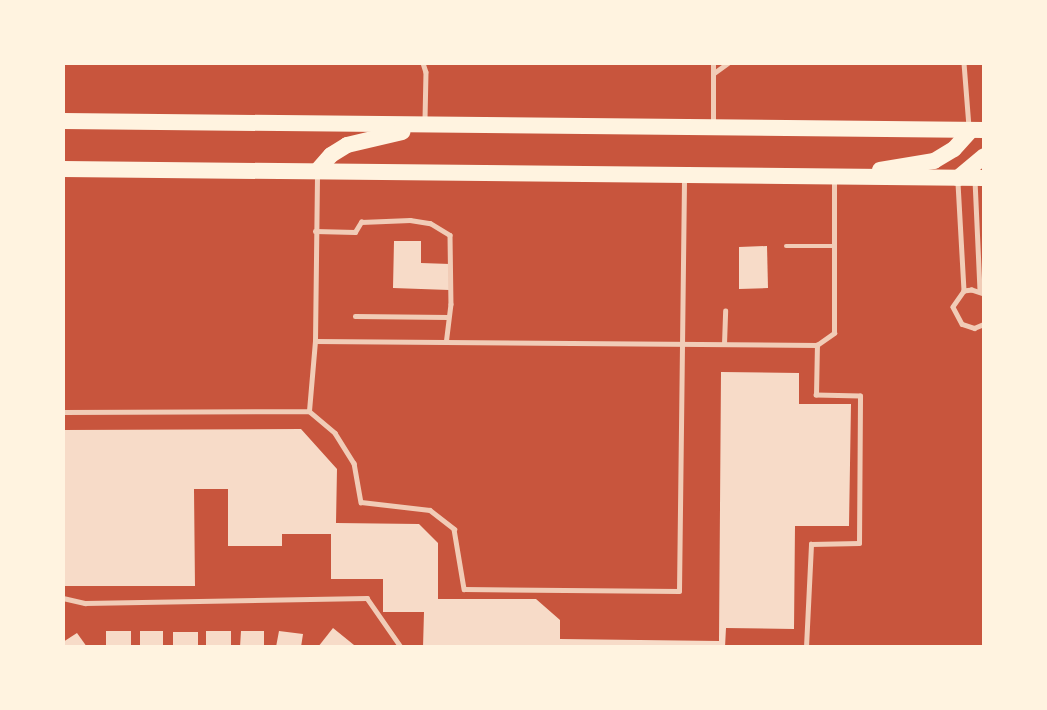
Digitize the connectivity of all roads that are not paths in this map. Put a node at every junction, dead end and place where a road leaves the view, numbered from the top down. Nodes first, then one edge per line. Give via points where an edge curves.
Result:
1 (423, 63) edge
2 (713, 63) edge
3 (728, 63) edge
4 (964, 63) edge
5 (713, 74) junction
6 (63, 121) edge
7 (425, 126) junction
8 (713, 129) junction
9 (977, 130) edge
10 (984, 156) edge
11 (63, 169) edge
12 (317, 171) junction
13 (684, 176) junction
14 (839, 177) junction
15 (972, 178) edge
16 (315, 231) junction
17 (786, 246) dead end
18 (834, 246) junction
19 (964, 291) junction
20 (982, 292) edge
21 (725, 311) dead end
22 (355, 316) dead end
23 (448, 317) junction
24 (984, 324) edge
25 (315, 341) junction
26 (446, 342) junction
27 (684, 344) junction
28 (724, 344) junction
29 (817, 345) junction
30 (309, 411) junction
31 (63, 412) edge
32 (63, 598) edge
33 (401, 647) edge
34 (806, 647) edge

1 - 7 lane
2 - 5 lane
3 - 5 lane
4 - 9 lane
5 - 8 lane
6 - 7 highway
7 - 8 highway
7 - 12 highway via 347,145
8 - 9 highway
9 - 14 highway via 934,160
10 - 15 highway
11 - 12 highway
12 - 13 highway
12 - 16 lane
13 - 14 highway
13 - 27 lane
14 - 15 highway
14 - 18 lane
15 - 19 lane
15 - 20 lane
16 - 23 lane via 355,232 361,222 410,219 430,223 450,235
16 - 25 lane
17 - 18 lane
18 - 29 lane via 834,333
19 - 20 lane
19 - 24 lane via 955,301 957,320 968,327
21 - 28 lane
22 - 23 lane
23 - 26 lane
25 - 26 lane
25 - 30 lane
26 - 27 lane
27 - 28 lane
27 - 30 lane via 680,591 464,589 454,529 430,510 361,502 354,463 335,433
28 - 29 lane
29 - 34 lane via 816,395 860,396 859,543 811,544
30 - 31 lane
32 - 33 lane via 85,603 367,598

